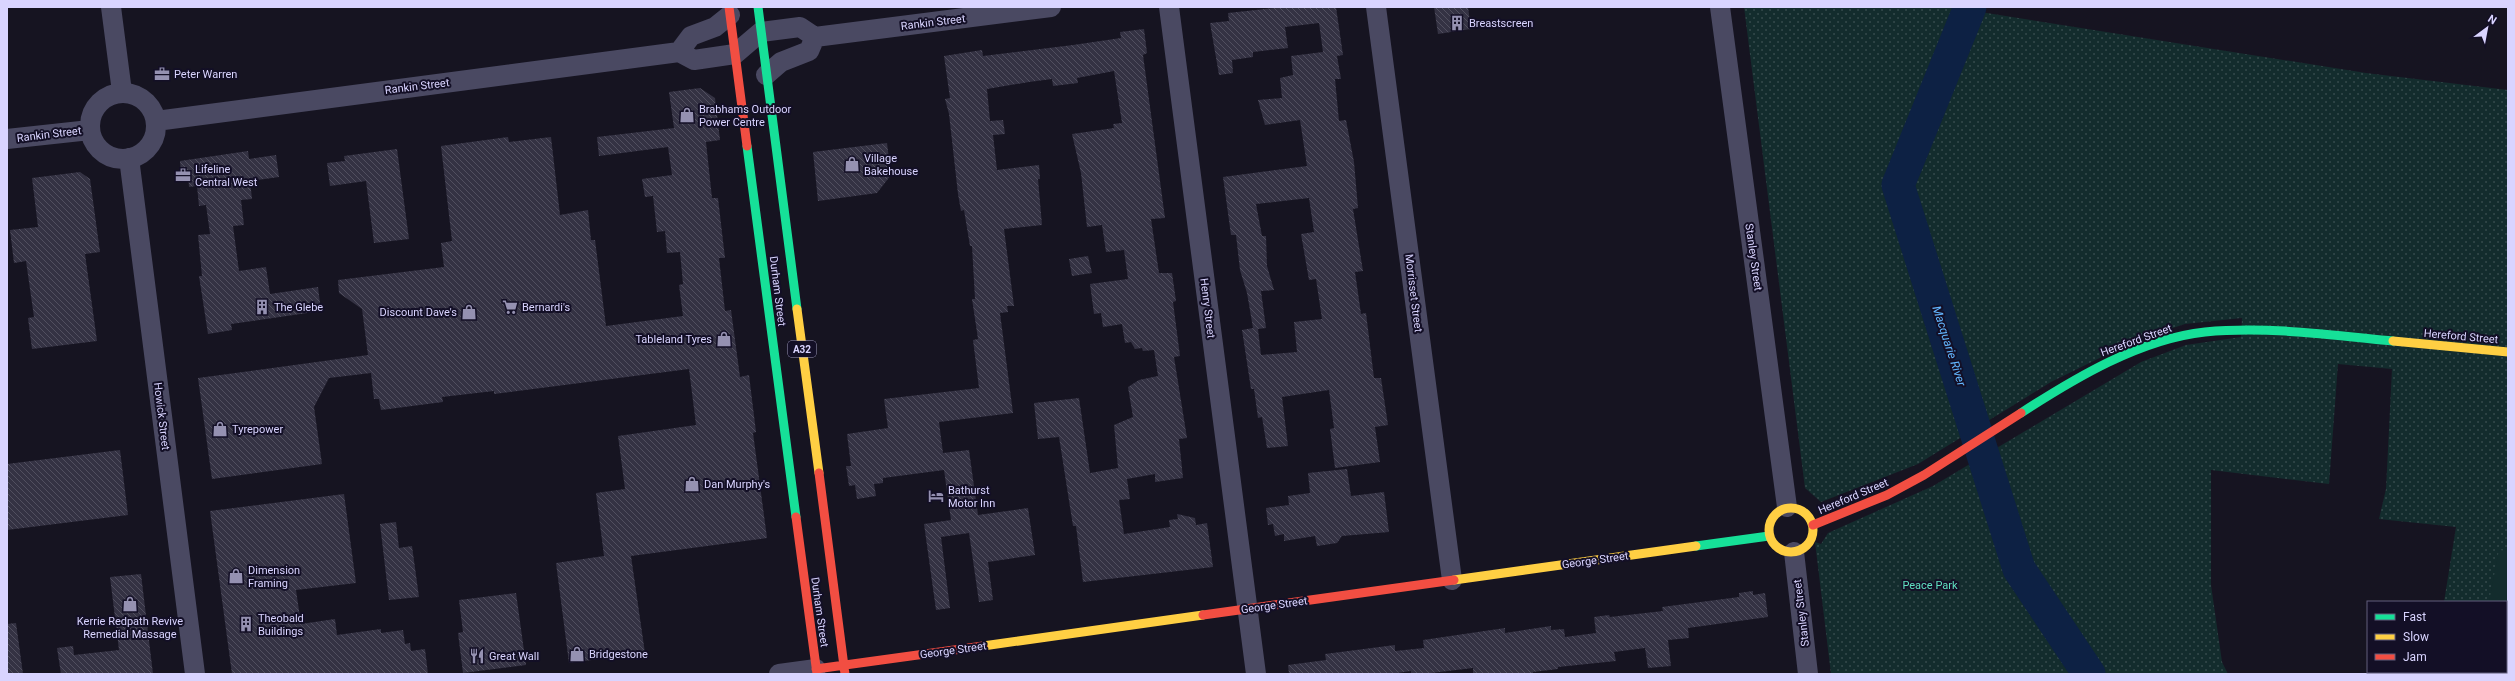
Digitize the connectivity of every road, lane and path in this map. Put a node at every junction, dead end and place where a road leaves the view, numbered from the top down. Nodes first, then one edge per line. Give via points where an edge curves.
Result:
1 (111, 7) edge
2 (758, 7) edge
3 (1051, 7) edge
4 (1169, 7) edge
5 (1376, 7) edge
6 (1720, 7) edge
7 (729, 11) edge
8 (761, 32) junction
9 (815, 37) junction
10 (679, 52) junction
11 (735, 54) junction
12 (766, 75) junction
13 (122, 92) junction
14 (156, 121) junction
15 (90, 130) junction
16 (7, 139) edge
17 (129, 158) junction
18 (2508, 352) edge
19 (1788, 508) junction
20 (1813, 525) junction
21 (1769, 536) junction
22 (1794, 552) junction
23 (1452, 580) junction
24 (1247, 609) junction
25 (844, 670) edge
26 (816, 671) edge
27 (195, 674) edge
28 (779, 674) edge
29 (1256, 674) edge
30 (1808, 674) edge

1 - 13 street
2 - 8 main road, Durham Street / A32
3 - 9 street, Rankin Street
4 - 24 street, Henry Street
5 - 23 street, Morrisset Street
6 - 19 street, Stanley Street
7 - 10 street via 715,27 691,36
7 - 11 main road, Durham Street / A32
8 - 9 street via 800,27
8 - 11 street
8 - 12 main road, Durham Street / A32
9 - 12 street via 808,51 781,62
10 - 11 street via 694,60
10 - 14 street, Rankin Street
11 - 26 main road, Durham Street / A32
12 - 25 main road, Durham Street / A32
13 - 14 street via 148,103
13 - 15 street via 104,98 98,104 90,121
14 - 17 street via 153,141 139,155
15 - 16 street, Rankin Street
15 - 17 street via 97,146 104,152 120,159
17 - 27 street, Howick Street
18 - 20 main road, Hereford Street via 2322,334 2205,332 2149,346 2108,361 2034,403 1887,495
19 - 20 main road via 1801,509 1807,513
19 - 21 main road via 1780,510 1770,521
20 - 22 main road via 1811,540 1801,550
21 - 22 main road via 1776,547
21 - 23 main road, George Street
22 - 30 street, Stanley Street
23 - 24 main road, George Street
24 - 25 main road, George Street
24 - 29 street, Henry Street
25 - 26 main road, George Street
26 - 28 street, George Street

